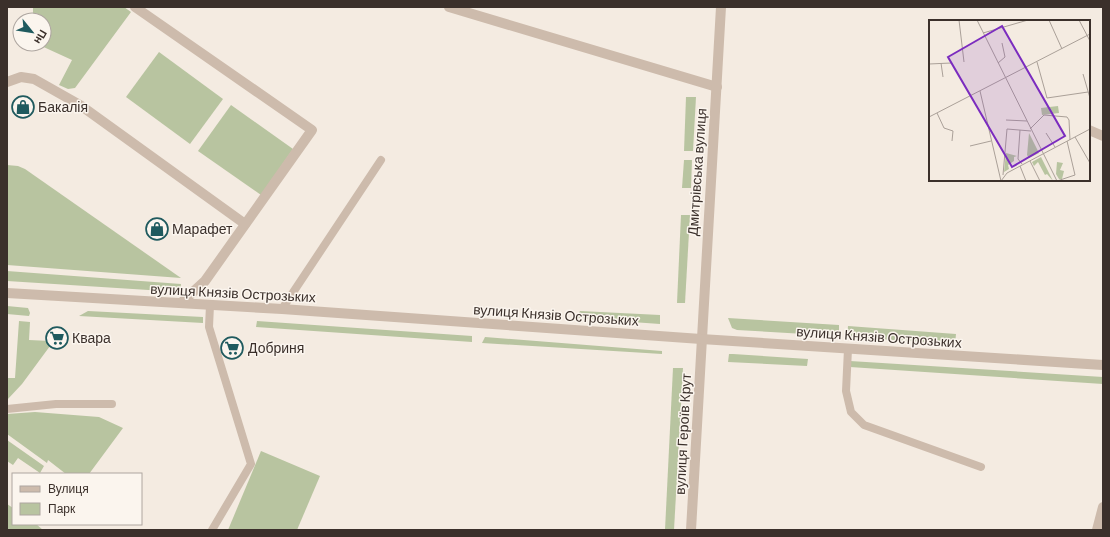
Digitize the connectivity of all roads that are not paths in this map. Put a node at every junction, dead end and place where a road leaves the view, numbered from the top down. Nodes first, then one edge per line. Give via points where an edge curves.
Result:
1 (135, 7) edge
2 (449, 7) edge
3 (721, 7) edge
4 (7, 82) edge
5 (717, 87) junction
6 (1090, 130) edge
7 (1103, 136) edge
8 (381, 160) dead end
9 (245, 224) junction
10 (7, 293) edge
11 (181, 303) junction
12 (210, 305) junction
13 (282, 309) junction
14 (701, 339) junction
15 (848, 349) junction
16 (1103, 365) edge
17 (112, 404) dead end
18 (7, 409) edge
19 (981, 467) dead end
20 (1103, 507) edge
21 (212, 530) edge
22 (691, 530) edge
23 (1097, 530) edge

1 - 9 street via 312,130
2 - 5 street
3 - 5 street, Дмитрівська вулиця
4 - 9 street via 20,78 34,79 80,105
5 - 14 street, Дмитрівська вулиця
6 - 7 street
8 - 13 lane
9 - 11 street via 205,281
10 - 11 street, вулиця Князів Острозьких
11 - 12 street, вулиця Князів Острозьких
12 - 13 street, вулиця Князів Острозьких
12 - 21 lane via 209,327 251,464
13 - 14 street, вулиця Князів Острозьких
14 - 15 street, вулиця Князів Острозьких
14 - 22 street, вулиця Героїв Крут
15 - 16 street, вулиця Князів Острозьких
15 - 19 lane via 846,390 851,412 864,425
17 - 18 lane via 56,404
20 - 23 street

